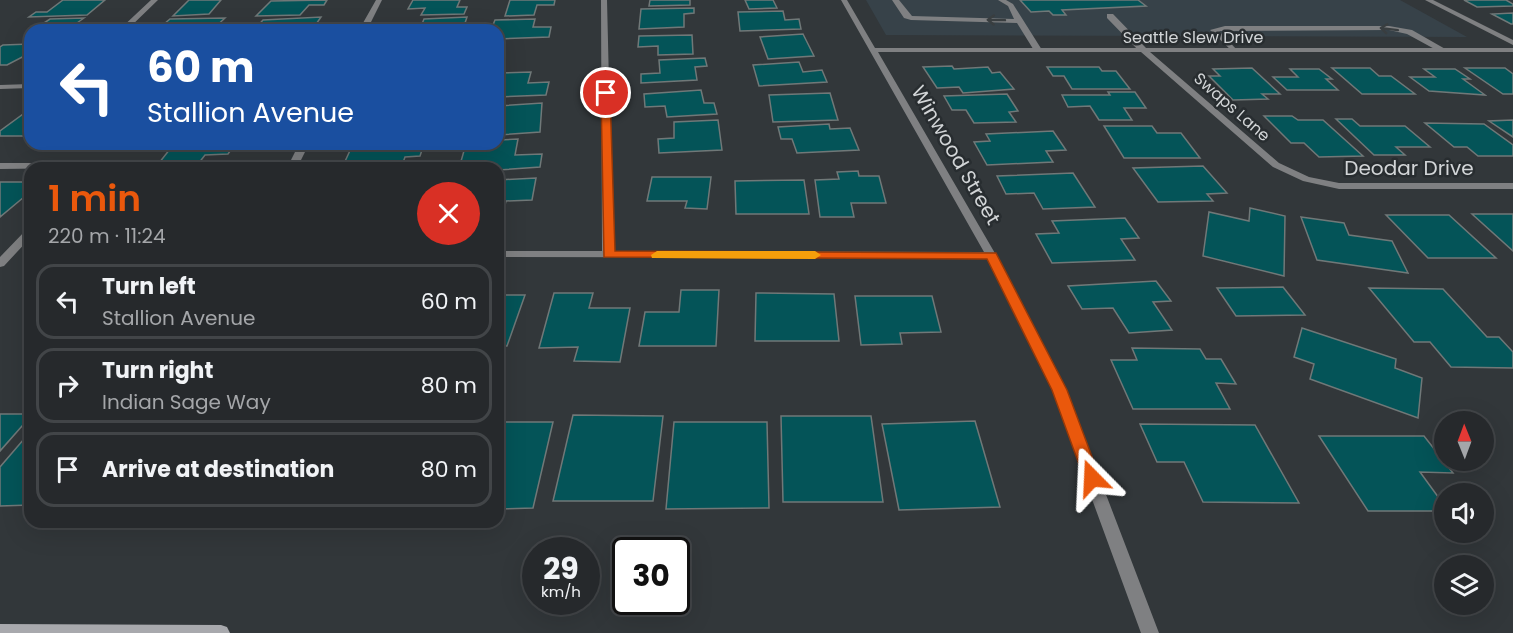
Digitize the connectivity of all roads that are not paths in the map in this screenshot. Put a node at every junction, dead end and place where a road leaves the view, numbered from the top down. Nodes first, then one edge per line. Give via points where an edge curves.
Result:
1 (155, 0) edge
2 (379, 0) edge
3 (604, 0) edge
4 (844, 0) edge
5 (895, 0) edge
6 (1001, 0) edge
7 (1428, 0) edge
8 (1110, 16) dead end
9 (1019, 21) junction
10 (129, 24) edge
11 (366, 24) edge
12 (1513, 43) edge
13 (873, 50) junction
14 (1038, 50) junction
15 (1143, 50) junction
16 (1233, 50) junction
17 (1443, 50) junction
18 (1513, 50) edge
19 (24, 86) edge
20 (0, 87) edge
21 (0, 165) edge
22 (24, 165) edge
23 (1306, 179) joint
24 (1513, 186) edge
25 (24, 238) edge
26 (504, 254) edge
27 (608, 255) junction
28 (991, 255) junction
29 (0, 264) edge
30 (0, 632) edge
31 (161, 633) edge
32 (221, 633) edge
33 (1150, 633) edge

1 - 10 street
2 - 11 street
3 - 27 street
4 - 13 street, Winwood Street
9 -> 5 street via 911,18
6 - 9 street via 1011,5
7 - 12 street
8 - 15 street, Swaps Lane
9 - 14 street
13 - 14 street, Seattle Slew Drive
13 - 28 street, Winwood Street
14 - 15 street, Seattle Slew Drive
15 - 16 street, Seattle Slew Drive
15 - 23 street, Swaps Lane via 1276,165
16 - 17 street, Seattle Slew Drive
17 -> 16 street via 1409,32 1389,28 1214,30
17 - 18 street, Seattle Slew Drive
19 - 20 street
21 - 22 street
23 - 24 street, Deodar Drive via 1339,186
25 - 29 street
26 - 27 street
27 - 28 street
28 - 33 street, Winwood Street via 1059,390
30 - 31 main road
31 - 32 main road

